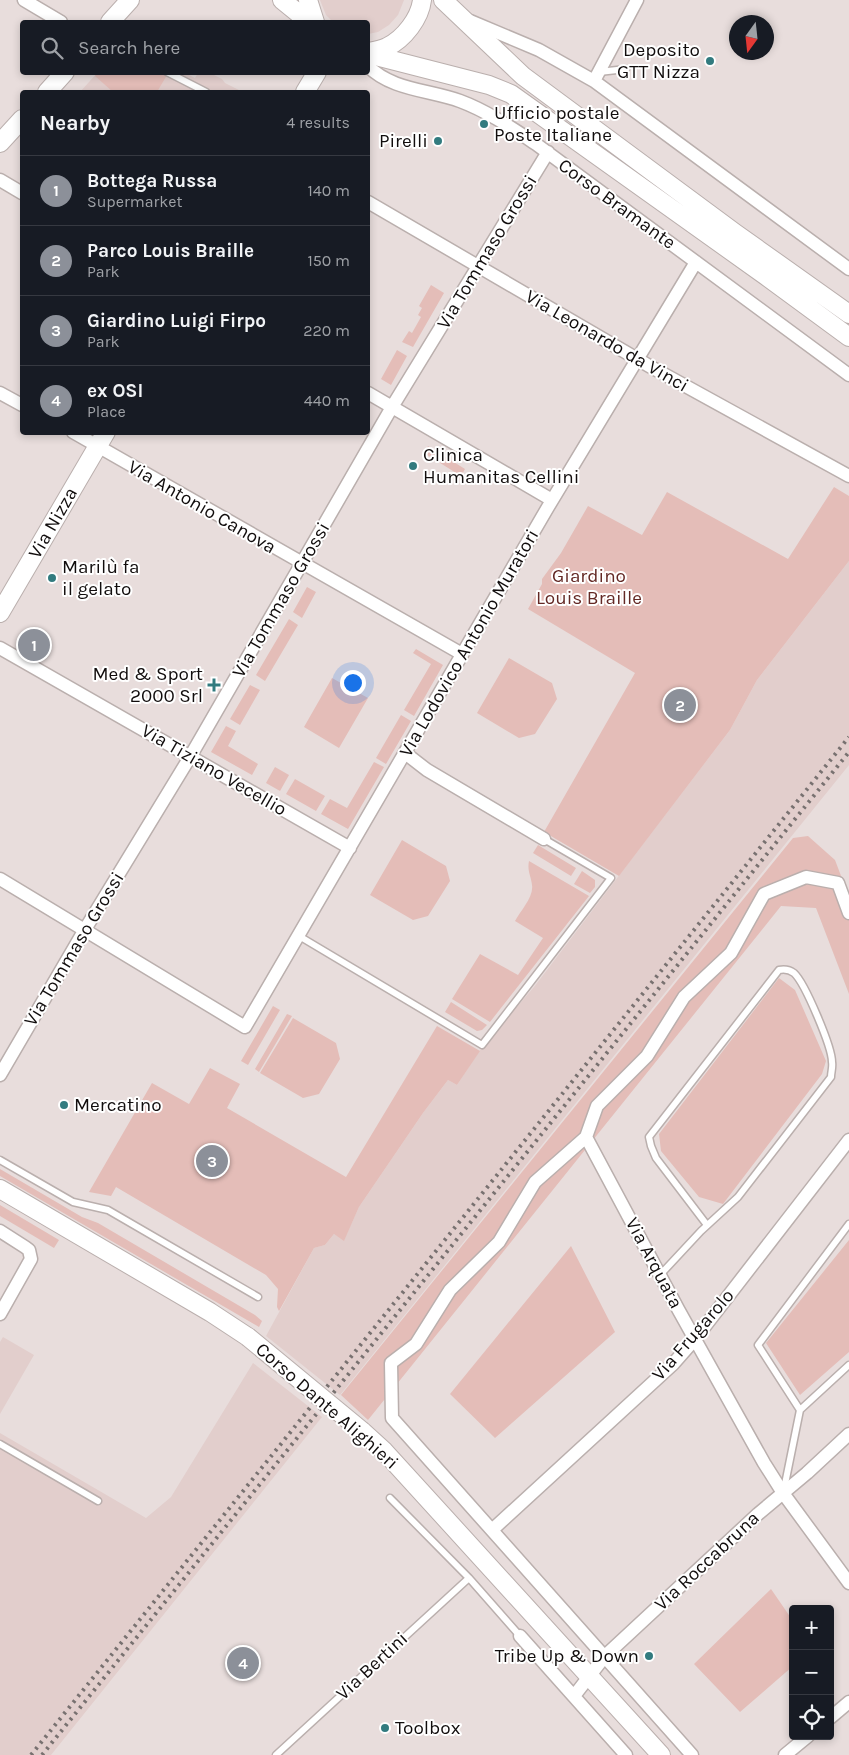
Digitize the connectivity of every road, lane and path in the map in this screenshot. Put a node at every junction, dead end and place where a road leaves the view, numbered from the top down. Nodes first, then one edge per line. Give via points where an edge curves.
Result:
1 (24, 0) edge
2 (130, 0) edge
3 (282, 0) edge
4 (308, 0) edge
5 (422, 0) edge
6 (443, 0) edge
7 (637, 0) edge
8 (459, 15) junction
9 (59, 20) edge
10 (112, 20) edge
11 (307, 20) edge
12 (314, 20) edge
13 (370, 52) edge
14 (370, 54) edge
15 (370, 68) edge
16 (626, 69) dead end
17 (62, 75) edge
18 (173, 75) edge
19 (315, 75) edge
20 (596, 76) junction
21 (48, 90) edge
22 (202, 90) edge
23 (306, 90) edge
24 (20, 121) edge
25 (0, 143) edge
26 (548, 152) junction
27 (0, 180) edge
28 (20, 192) edge
29 (370, 203) edge
30 (696, 262) junction
31 (478, 266) junction
32 (770, 268) junction
33 (849, 269) edge
34 (849, 314) edge
35 (849, 337) edge
36 (638, 359) junction
37 (849, 375) edge
38 (0, 393) edge
39 (370, 394) edge
40 (20, 404) edge
41 (392, 407) junction
42 (85, 435) edge
43 (102, 439) edge
44 (849, 476) edge
45 (552, 500) junction
46 (301, 564) junction
47 (0, 613) edge
48 (0, 648) edge
49 (462, 654) junction
50 (404, 754) junction
51 (190, 757) junction
52 (544, 839) joint
53 (350, 848) junction
54 (0, 879) edge
55 (849, 912) edge
56 (84, 931) junction
57 (298, 936) junction
58 (0, 1075) edge
59 (586, 1137) junction
60 (849, 1140) edge
61 (0, 1160) edge
62 (0, 1189) edge
63 (849, 1224) edge
64 (707, 1225) junction
65 (0, 1231) edge
66 (660, 1275) junction
67 (258, 1297) dead end
68 (0, 1314) edge
69 (695, 1338) junction
70 (849, 1365) edge
71 (800, 1410) junction
72 (849, 1434) edge
73 (0, 1444) edge
74 (783, 1493) junction
75 (390, 1498) dead end
76 (98, 1501) dead end
77 (492, 1530) junction
78 (469, 1578) junction
79 (849, 1583) edge
80 (520, 1636) joint
81 (605, 1656) junction
82 (589, 1676) junction
83 (574, 1696) junction
84 (849, 1702) edge
85 (834, 1715) edge
86 (803, 1740) edge
87 (276, 1755) edge
88 (626, 1755) edge
89 (661, 1755) edge
90 (692, 1755) edge
91 (785, 1755) edge

1 - 9 street
2 - 10 main road
3 - 11 main road
4 - 12 main road
5 - 13 main road via 410,28 387,47
6 - 8 main road, Corso Bramante
7 - 20 street
8 - 20 street, Corso Bramante via 539,50 580,73
8 - 32 main road, Corso Bramante via 522,76
14 - 32 main road, Corso Bramante via 489,85 511,94
15 - 26 street, Corso Bramante via 397,84 460,101 494,117
16 - 20 lane
17 - 21 main road
18 - 22 lane
19 - 23 main road
20 - 33 street, Corso Bramante
24 - 25 main road
26 - 30 street, Corso Bramante
26 - 31 street, Via Tommaso Grossi
27 - 28 street
29 - 31 street, Via Leonardo da Vinci
30 - 36 street, Via Lodovico Antonio Muratori
30 - 37 street, Corso Bramante
31 - 36 street, Via Leonardo da Vinci
31 - 41 street, Via Tommaso Grossi
32 - 34 main road, Corso Bramante
32 - 35 main road, Corso Bramante
36 - 44 street, Via Leonardo da Vinci
36 - 45 street, Via Lodovico Antonio Muratori
38 - 40 street
39 - 41 street
41 - 45 street
41 - 46 street, Via Tommaso Grossi
42 - 43 street, Via Antonio Canova
43 - 46 street, Via Antonio Canova
43 - 47 main road, Via Nizza
45 - 49 street, Via Lodovico Antonio Muratori
46 - 49 street, Via Antonio Canova
46 - 51 street, Via Tommaso Grossi
48 - 51 street, Via Tiziano Vecellio
49 - 50 street, Via Lodovico Antonio Muratori
50 - 52 street
50 - 53 street, Via Lodovico Antonio Muratori
51 - 53 street, Via Tiziano Vecellio
51 - 56 street, Via Tommaso Grossi
52 - 57 lane via 611,878 482,1045
53 - 57 street, Via Lodovico Antonio Muratori
54 - 56 street
55 - 59 street via 838,883 806,877 764,894 730,952 684,997 647,1056 597,1106
56 - 57 street, Via Lodovico Antonio Muratori via 245,1027
56 - 58 street, Via Tommaso Grossi
59 - 66 street, Via Arquata
59 - 77 street, Corso Dante Alighieri via 535,1182 499,1242 450,1290 416,1344 391,1363 392,1418
60 - 69 street, Via Frugarolo
61 - 67 lane via 72,1202 108,1210
62 - 82 main road, Corso Dante Alighieri, bridge via 248,1337 362,1431 391,1458
63 - 71 lane via 758,1345
64 - 64 lane via 738,1196 830,1077 833,1061 824,1034 803,986 793,972 779,970 649,1137 656,1158
64 - 66 lane
65 - 68 street via 25,1246 30,1254 29,1264
66 - 69 street, Via Arquata
69 - 74 street, Via Arquata
69 - 77 street, Via Frugarolo via 673,1364
70 - 71 lane
71 - 74 lane
72 - 74 street, Via Roccabruna
73 - 76 lane
74 - 79 street, Via Arquata
74 - 81 street, Via Roccabruna
75 - 78 lane
77 - 81 street, Corso Dante Alighieri
78 - 80 lane
78 - 87 lane, Via Bertini
80 - 83 street
81 - 82 street, Via Roccabruna
81 - 90 street, Corso Dante Alighieri
82 - 83 street, Via Roccabruna
82 - 89 main road, Corso Dante Alighieri
83 - 88 street
84 - 85 street
86 - 91 street

